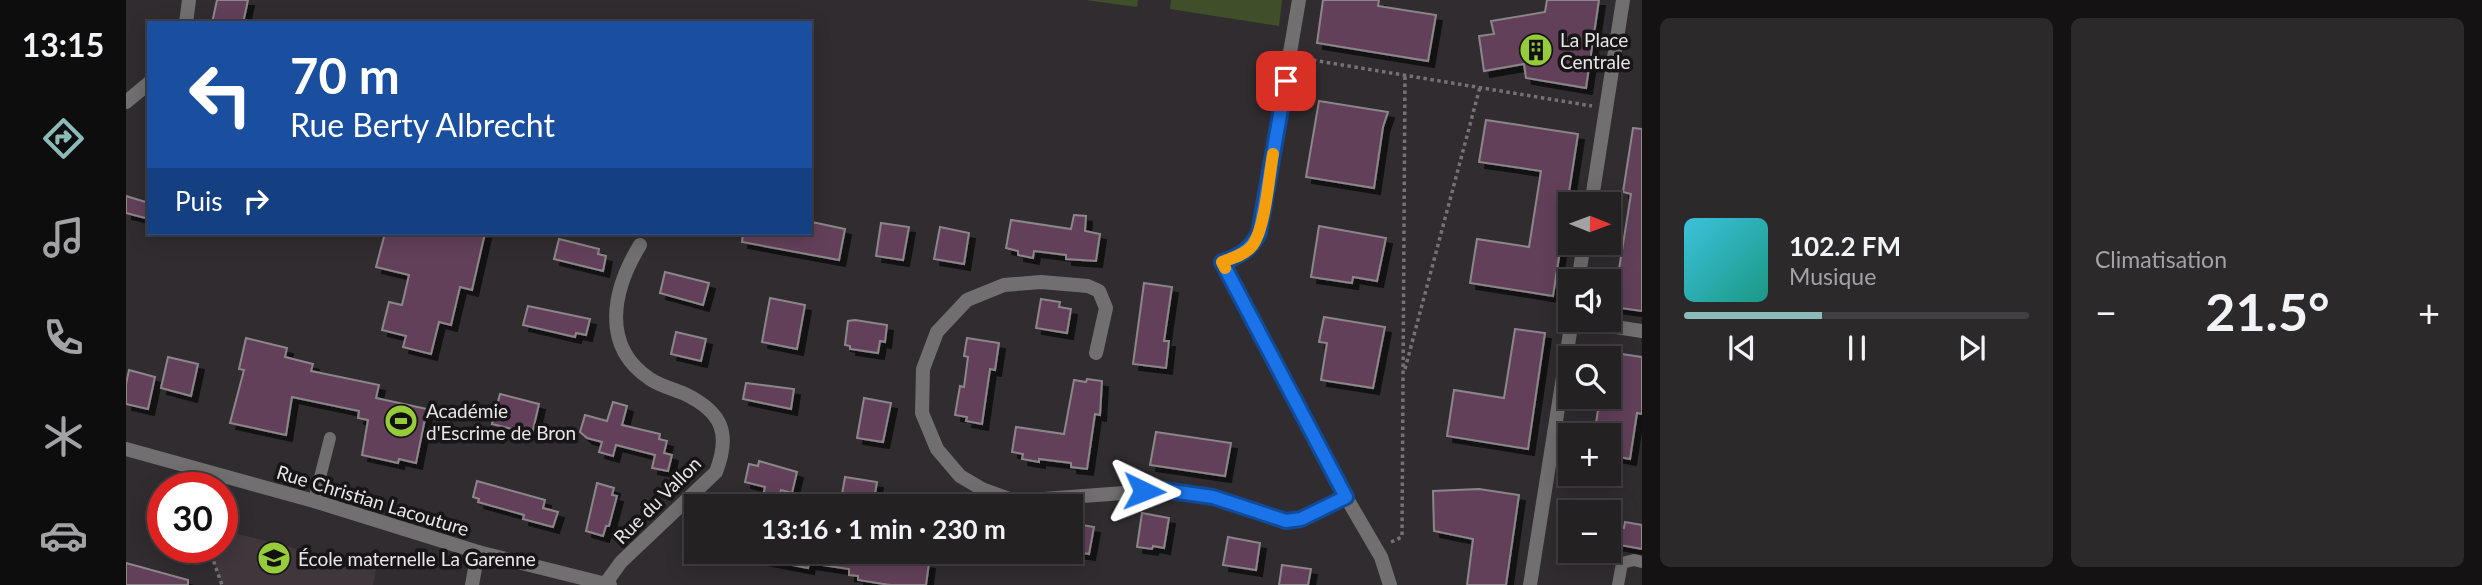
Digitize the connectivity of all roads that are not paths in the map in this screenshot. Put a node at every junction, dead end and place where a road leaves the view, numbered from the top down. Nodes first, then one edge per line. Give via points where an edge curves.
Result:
1 (188, 0) edge
2 (1299, 0) edge
3 (1623, 0) edge
4 (186, 21) edge
5 (147, 85) edge
6 (126, 102) edge
7 (1593, 192) edge
8 (640, 245) dead end
9 (1621, 328) edge
10 (1642, 331) edge
11 (1570, 332) edge
12 (1096, 353) dead end
13 (330, 438) dead end
14 (126, 449) edge
15 (1346, 497) junction
16 (314, 501) junction
17 (478, 552) junction
18 (1642, 562) edge
19 (608, 584) edge
20 (472, 585) edge
21 (1390, 585) edge
22 (1530, 585) edge
23 (1618, 585) edge

1 - 4 street
2 - 15 street via 1259,233 1247,251 1222,262
3 - 7 street
5 - 6 street
8 - 19 street, Rue du Vallon via 626,267 616,311 618,342 629,361 650,379 714,413 724,435 723,454 716,472 621,562
9 - 10 street
11 - 22 street
12 - 15 street via 1106,308 1099,291 1088,286 1004,285 967,300 937,332 923,369 922,413 937,449 960,476 1015,501 1164,490 1213,497 1286,521 1301,519
13 - 16 lane
14 - 16 street, Rue Christian Lacouture
15 - 21 street
16 - 17 street, Rue Christian Lacouture
17 - 19 street, Rue Christian Lacouture
17 - 20 street
18 - 23 lane via 1622,563

